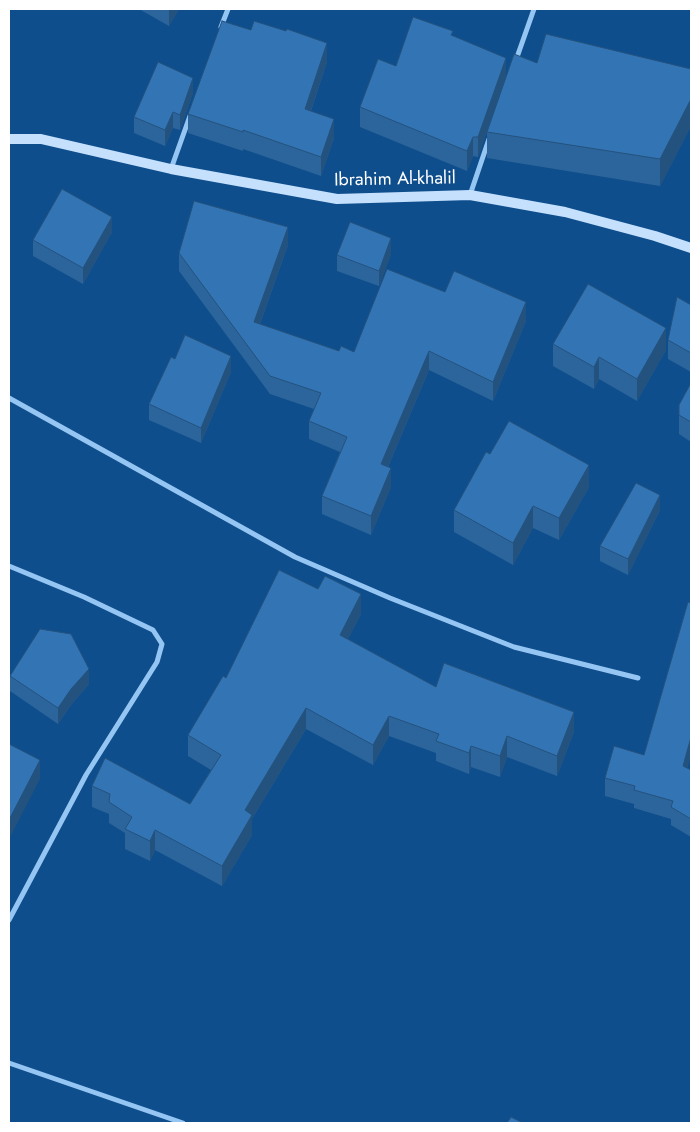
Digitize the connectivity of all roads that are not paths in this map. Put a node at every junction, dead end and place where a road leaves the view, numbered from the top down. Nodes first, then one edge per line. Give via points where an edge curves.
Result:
1 (228, 9) edge
2 (534, 9) edge
3 (218, 37) edge
4 (515, 65) edge
5 (194, 103) edge
6 (492, 130) edge
7 (9, 139) edge
8 (171, 169) junction
9 (470, 195) junction
10 (691, 248) edge
11 (9, 398) edge
12 (9, 566) edge
13 (638, 678) dead end
14 (9, 920) edge
15 (9, 1063) edge
16 (183, 1123) edge

1 - 3 street
2 - 4 street
5 - 8 street
6 - 9 street
7 - 8 street, Ibrahim Al-khalil via 41,139
8 - 9 street, Ibrahim Al-khalil via 337,199
9 - 10 street, Ibrahim Al-khalil via 565,212
11 - 13 street via 295,557 514,646
12 - 14 street via 153,630 162,644 158,662 86,775
15 - 16 street

